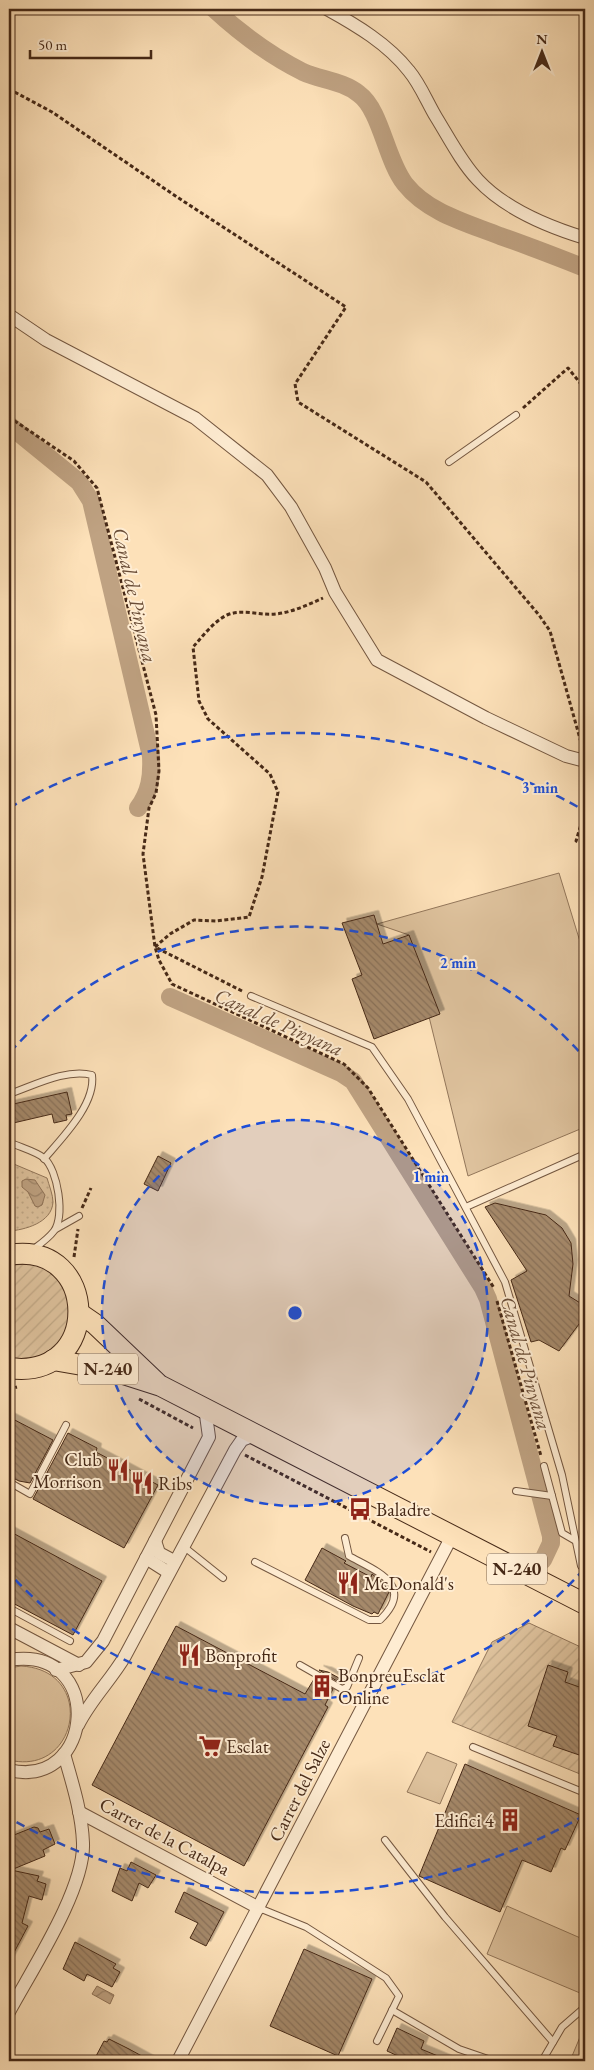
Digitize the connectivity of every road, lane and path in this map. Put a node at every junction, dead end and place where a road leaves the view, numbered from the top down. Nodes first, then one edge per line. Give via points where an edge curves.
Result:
1 (327, 9) edge
2 (9, 89) edge
3 (585, 238) edge
4 (9, 315) edge
5 (585, 389) edge
6 (516, 415) joint
7 (9, 418) edge
8 (449, 462) dead end
9 (335, 592) junction
10 (583, 747) dead end
11 (585, 762) edge
12 (585, 781) edge
13 (585, 845) edge
14 (155, 947) junction
15 (250, 996) joint
16 (9, 1094) edge
17 (9, 1142) edge
18 (585, 1154) edge
19 (44, 1159) junction
20 (91, 1188) dead end
21 (466, 1207) junction
22 (79, 1216) junction
23 (55, 1230) junction
24 (18, 1254) edge
25 (68, 1277) junction
26 (79, 1313) junction
27 (53, 1360) junction
28 (12, 1371) edge
29 (160, 1386) junction
30 (205, 1408) junction
31 (66, 1425) dead end
32 (255, 1435) junction
33 (544, 1466) joint
34 (9, 1482) edge
35 (516, 1491) dead end
36 (549, 1496) junction
37 (452, 1536) junction
38 (344, 1538) dead end
39 (574, 1540) junction
40 (155, 1541) junction
41 (182, 1545) junction
42 (146, 1558) junction
43 (255, 1562) dead end
44 (171, 1567) junction
45 (585, 1569) edge
46 (223, 1578) dead end
47 (584, 1601) edge
48 (9, 1608) edge
49 (9, 1628) edge
50 (70, 1641) dead end
51 (359, 1658) dead end
52 (9, 1660) edge
53 (79, 1665) junction
54 (300, 1666) dead end
55 (56, 1670) junction
56 (78, 1724) junction
57 (473, 1747) dead end
58 (64, 1754) junction
59 (9, 1770) edge
60 (585, 1793) edge
61 (79, 1812) junction
62 (385, 1840) dead end
63 (259, 1908) junction
64 (585, 2007) edge
65 (392, 2010) junction
66 (9, 2012) edge
67 (377, 2041) dead end
68 (553, 2042) junction
69 (178, 2061) edge
70 (494, 2061) edge
71 (542, 2061) edge

1 - 3 street via 351,22 404,65 416,79 463,162 488,189 534,218
2 - 10 path via 52,112 346,307 295,384 298,402 426,482 539,615 550,631
4 - 9 street via 46,340 195,418 267,475 291,507
5 - 6 path via 568,368
6 - 8 lane
7 - 14 path via 74,461 97,488 156,716 159,771 156,793 149,808 143,854
9 - 11 street via 377,660 478,714
9 - 14 path via 294,611 265,614 252,611 227,615 193,647 199,701 208,719 270,774 278,792 262,877 249,917 194,920
12 - 13 path via 582,821 576,841
14 - 15 path
14 - 33 path via 158,960 172,984 344,1064 368,1088 494,1288
15 - 21 lane via 372,1047 408,1099
16 - 19 lane via 68,1074 92,1075 91,1090 77,1119
17 - 19 lane
18 - 21 lane
19 - 23 lane via 54,1177 59,1197
20 - 22 path
21 - 39 lane via 505,1282 562,1475
22 - 23 lane
22 - 25 path
23 - 24 lane via 46,1240
24 - 25 main road, N-240 via 45,1258
25 - 26 main road, N-240 via 77,1294
26 - 27 main road, N-240 via 72,1340
26 - 29 main road, N-240 via 95,1324
27 - 28 main road, N-240
27 - 29 main road, N-240 via 111,1370
29 - 30 main road, N-240
30 - 32 main road, N-240
30 - 40 street via 209,1437
31 - 34 lane via 30,1494
32 - 37 main road, N-240
32 - 41 street via 242,1440 235,1450
33 - 36 lane
35 - 36 lane
36 - 39 lane via 562,1534
37 - 47 main road, N-240
37 - 63 street, Carrer del Salze
38 - 43 lane via 348,1556 389,1578 393,1588 390,1608 380,1620 369,1620
39 - 45 lane via 581,1566
40 - 42 street
40 - 44 street via 158,1553
41 - 44 street
41 - 46 lane
42 - 44 street
42 - 53 street via 103,1641 86,1662
44 - 56 street via 121,1663 87,1706
48 - 50 lane
49 - 53 street
51 - 54 lane via 347,1688 342,1689
52 - 55 street via 40,1661
53 - 55 street
55 - 56 street via 75,1694
56 - 58 street
57 - 60 lane
58 - 59 street via 49,1766 30,1772
58 - 61 street, Carrer de la Catalpa
61 - 63 street, Carrer de la Catalpa
61 - 66 street via 83,1844 79,1874
62 - 68 lane via 445,1917
63 - 65 lane via 306,1927 386,1978 399,1996
63 - 69 street, Carrer del Salze
64 - 68 lane via 562,2027
65 - 67 lane
65 - 70 lane via 459,2049
68 - 71 lane

